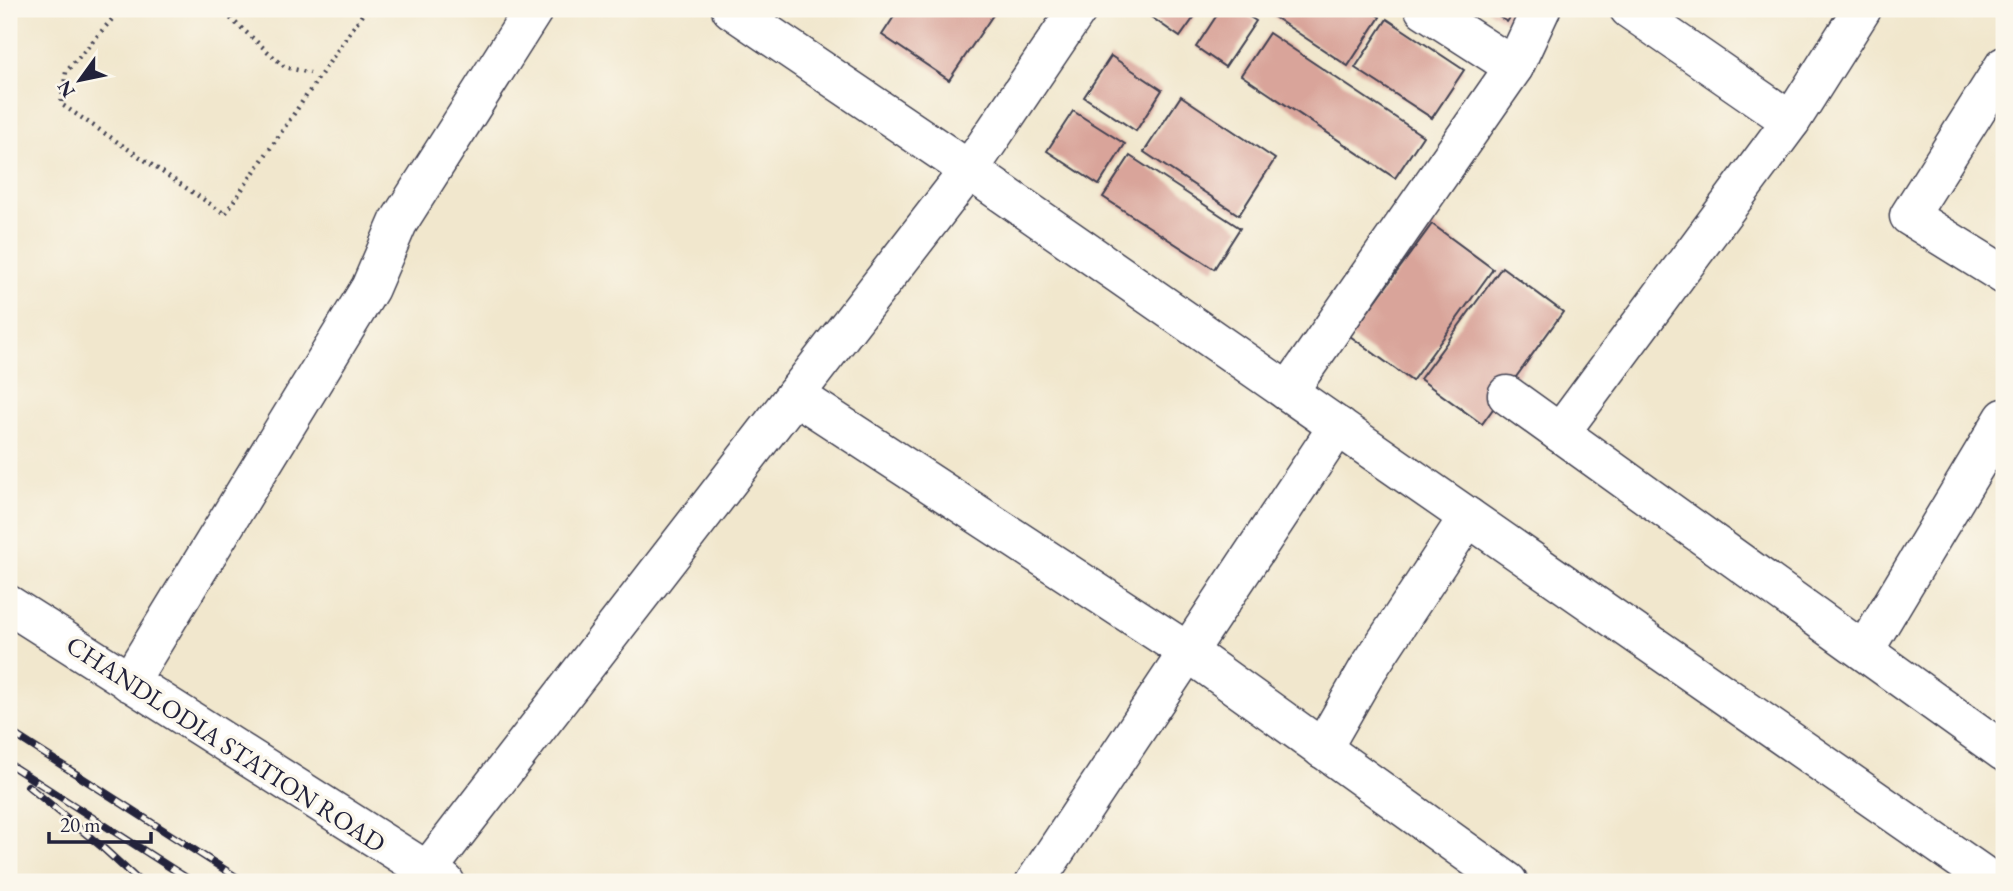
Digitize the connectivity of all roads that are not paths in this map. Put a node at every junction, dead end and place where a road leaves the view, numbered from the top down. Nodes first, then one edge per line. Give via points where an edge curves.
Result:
1 (534, 9) edge
2 (731, 9) edge
3 (1078, 9) edge
4 (1424, 9) edge
5 (1541, 9) edge
6 (1629, 9) edge
7 (1861, 9) edge
8 (2004, 66) edge
9 (1514, 67) junction
10 (1791, 121) junction
11 (969, 170) junction
12 (2004, 275) edge
13 (1288, 392) junction
14 (795, 395) junction
15 (1507, 395) dead end
16 (2004, 418) edge
17 (1338, 426) junction
18 (1560, 433) junction
19 (1468, 517) junction
20 (9, 605) edge
21 (1864, 651) junction
22 (1188, 652) junction
23 (129, 682) junction
24 (1322, 749) junction
25 (2004, 751) edge
26 (435, 877) edge
27 (1035, 882) edge
28 (1508, 882) edge
29 (1993, 882) edge

1 - 23 street via 398,223 370,288
2 - 11 street
3 - 11 street
4 - 9 street
5 - 9 street
6 - 10 street
7 - 10 street
8 - 12 street via 1909,216
9 - 13 street
10 - 18 street
11 - 13 street
11 - 14 street
13 - 17 street
14 - 22 street
14 - 26 street
15 - 18 street
16 - 21 street
17 - 19 street
17 - 22 street
18 - 21 street
19 - 24 street via 1368,669
19 - 29 street
20 - 23 street, CHANDLODIA STATION ROAD
21 - 25 street
22 - 24 street
22 - 27 street
23 - 26 street, CHANDLODIA STATION ROAD
24 - 28 street

